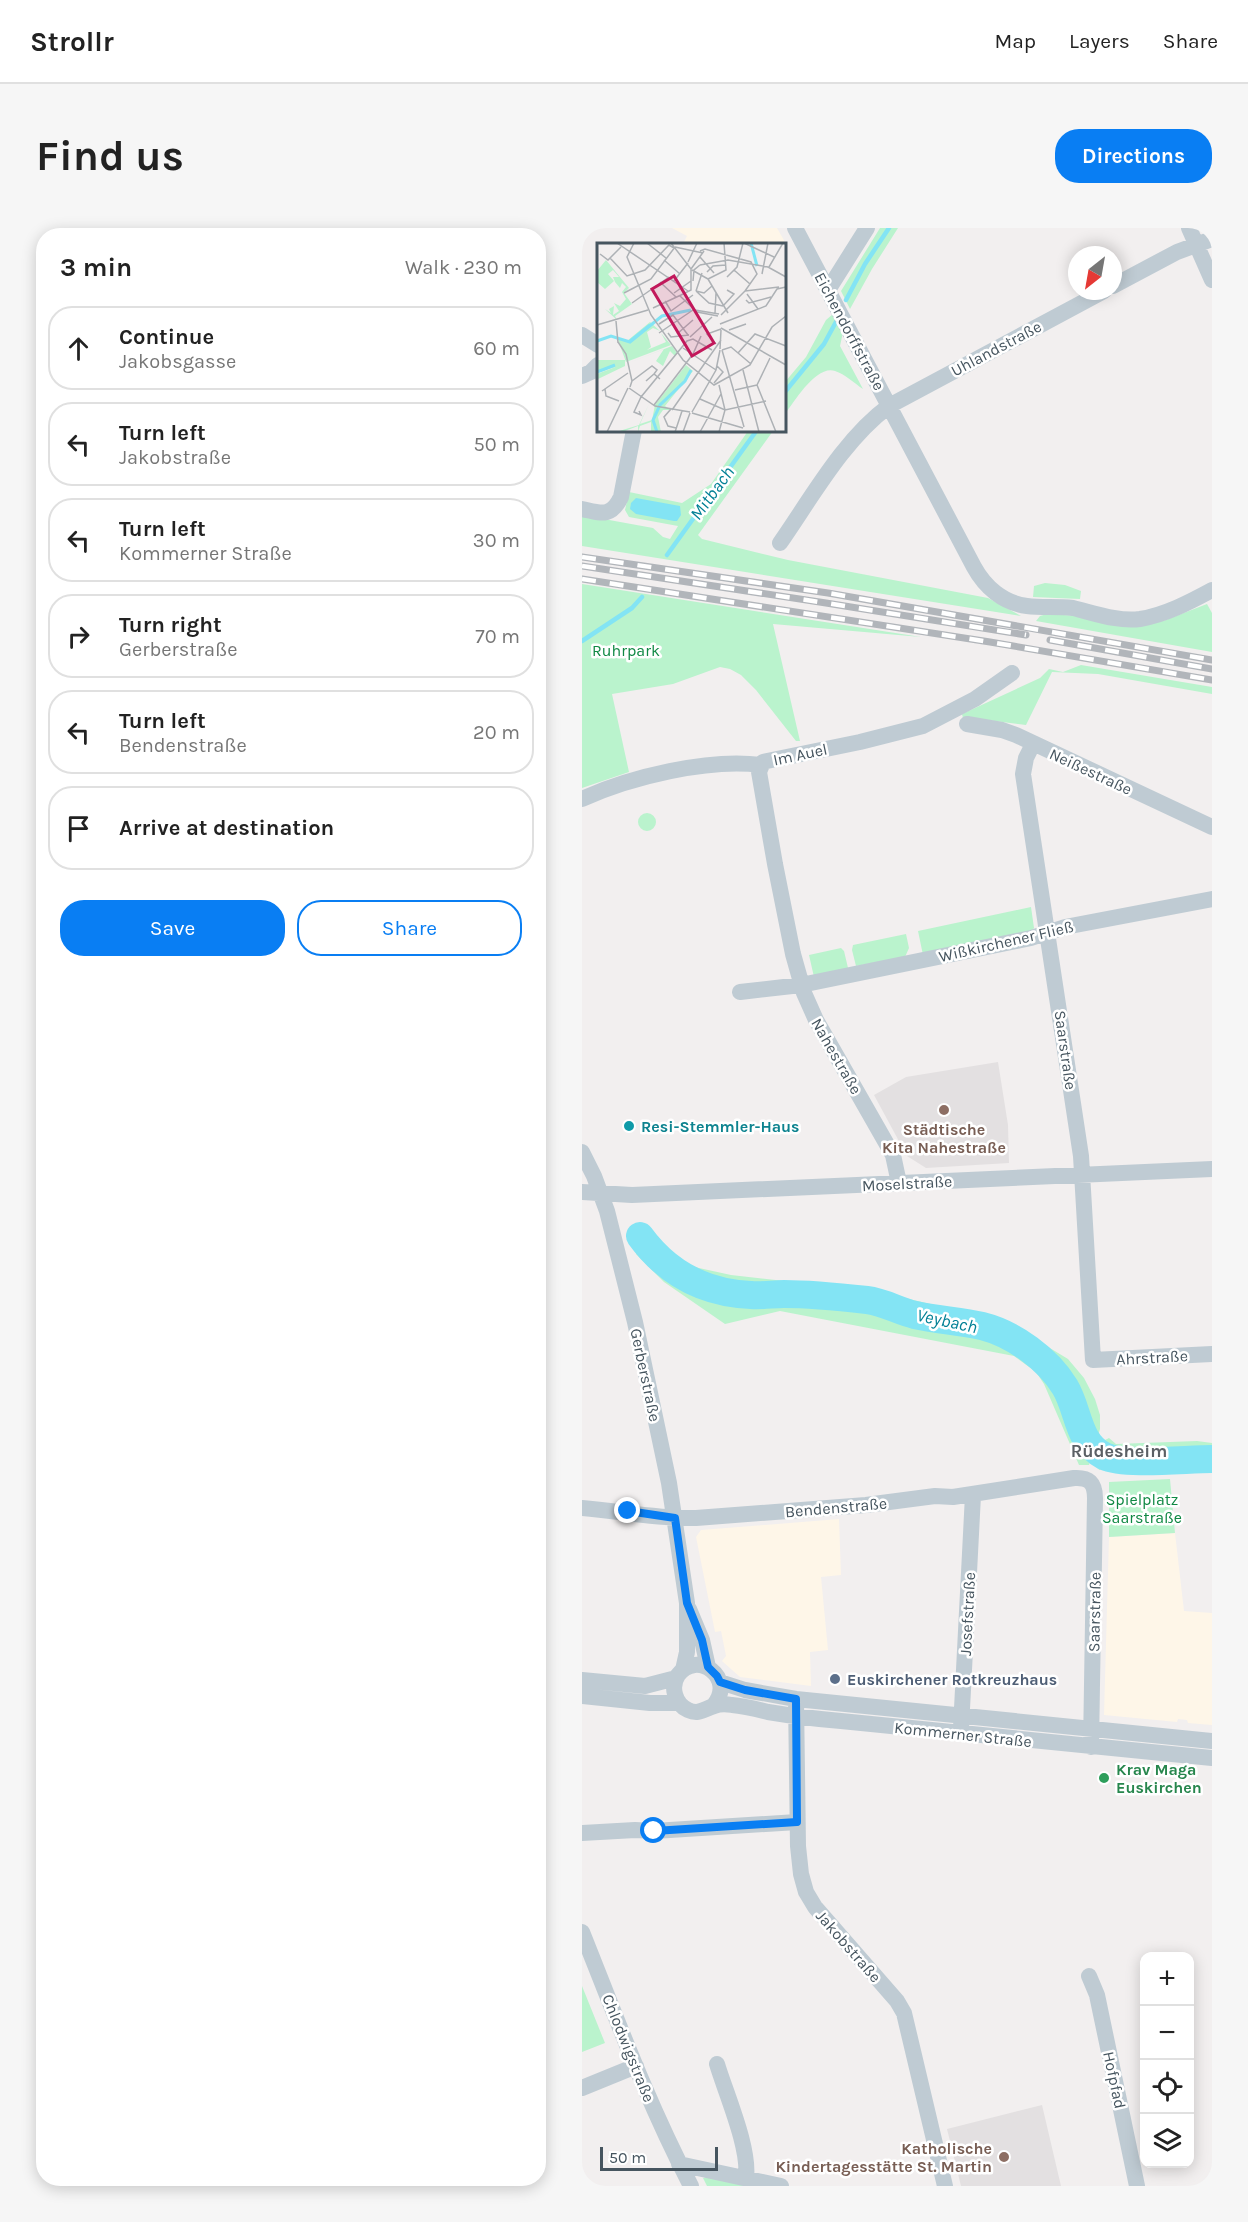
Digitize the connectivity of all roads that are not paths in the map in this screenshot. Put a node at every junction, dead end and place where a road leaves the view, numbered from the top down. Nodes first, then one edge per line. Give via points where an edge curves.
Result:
1 (795, 228) edge
2 (867, 228) edge
3 (1189, 228) edge
4 (1204, 242) edge
5 (1212, 280) edge
6 (1122, 281) edge
7 (828, 290) junction
8 (1087, 300) edge
9 (582, 335) edge
10 (597, 344) edge
11 (597, 366) edge
12 (582, 376) edge
13 (889, 406) junction
14 (634, 432) edge
15 (582, 509) edge
16 (780, 543) dead end
17 (1212, 590) edge
18 (1012, 673) dead end
19 (967, 724) dead end
20 (1033, 744) junction
21 (761, 765) junction
22 (582, 799) edge
23 (1212, 827) edge
24 (1212, 899) edge
25 (1048, 932) junction
26 (801, 985) junction
27 (740, 992) dead end
28 (582, 1152) edge
29 (1212, 1169) edge
30 (1083, 1175) junction
31 (899, 1183) junction
32 (582, 1191) edge
33 (601, 1194) junction
34 (1212, 1354) edge
35 (1093, 1359) joint
36 (1089, 1480) joint
37 (973, 1495) junction
38 (582, 1508) edge
39 (675, 1518) junction
40 (687, 1603) junction
41 (708, 1667) junction
42 (680, 1674) junction
43 (582, 1680) edge
44 (720, 1682) junction
45 (582, 1696) edge
46 (796, 1699) junction
47 (679, 1703) junction
48 (714, 1705) junction
49 (795, 1716) junction
50 (961, 1725) junction
51 (1091, 1729) junction
52 (1212, 1741) edge
53 (1091, 1746) junction
54 (1212, 1758) edge
55 (797, 1822) junction
56 (582, 1833) edge
57 (582, 1932) edge
58 (1089, 1976) dead end
59 (717, 2064) dead end
60 (636, 2066) junction
61 (582, 2088) edge
62 (679, 2164) junction
63 (746, 2178) junction
64 (691, 2186) edge
65 (781, 2186) edge
66 (945, 2186) edge
67 (1137, 2186) edge

1 - 7 street, Eichendorffstraße
2 - 7 street
3 - 4 street
4 - 5 street
4 - 6 street
7 - 13 street, Eichendorffstraße
8 - 13 street, Uhlandstraße
9 - 10 street
11 - 12 street
13 - 16 street, Eichendorffstraße via 857,434
13 - 17 street via 981,579 997,594 1027,606 1071,608 1129,620 1171,610
14 - 15 street via 618,504 602,513
18 - 21 street, Im Auel via 975,699 923,726 767,760
19 - 20 street, Neißestraße via 1002,730
20 - 23 street, Neißestraße
20 - 25 street, Saarstraße via 1023,774
21 - 22 street via 741,762 660,774
21 - 26 street, Im Auel via 762,801
24 - 25 street, Wißkirchener Fließ
25 - 26 street, Wißkirchener Fließ
25 - 30 street, Saarstraße
26 - 27 street
26 - 31 street, Nahestraße via 816,1020 893,1155
28 - 33 street, Gerberstraße
29 - 30 street, Moselstraße
30 - 31 street, Moselstraße
30 - 35 street, Saarstraße
31 - 33 street, Moselstraße
32 - 33 street, Moselstraße
33 - 39 street, Gerberstraße via 635,1322
34 - 35 street, Ahrstraße
36 - 37 street, Bendenstraße via 1074,1478
36 - 51 street, Saarstraße via 1095,1498
37 - 39 street, Bendenstraße
37 - 50 street, Josefstraße
38 - 39 street, Bendenstraße
39 - 40 street, Gerberstraße
40 - 41 street, Gerberstraße
40 - 42 street, Gerberstraße via 687,1652
41 - 42 street via 693,1665
41 - 44 street
42 - 43 street via 659,1684 640,1686
42 - 47 street via 674,1691
44 - 46 street, Kommerner Straße
44 - 48 street via 721,1694
45 - 47 street
46 - 49 street, Jakobstraße
46 - 50 street, Kommerner Straße
47 - 48 street via 696,1712
48 - 49 street, Kommerner Straße
49 - 50 street, Kommerner Straße
49 - 55 street, Jakobstraße
50 - 51 street, Kommerner Straße
50 - 53 street, Kommerner Straße
51 - 52 street, Kommerner Straße
51 - 53 street, Saarstraße
53 - 54 street, Kommerner Straße
55 - 56 street
55 - 66 street, Jakobstraße via 799,1862 809,1899 904,2013
57 - 60 street, Chlodwigstraße
58 - 67 street, Hofpfad via 1097,1995
59 - 63 street via 743,2147
60 - 61 street
60 - 62 street, Chlodwigstraße
62 - 63 street
62 - 64 street, Chlodwigstraße
63 - 65 street

